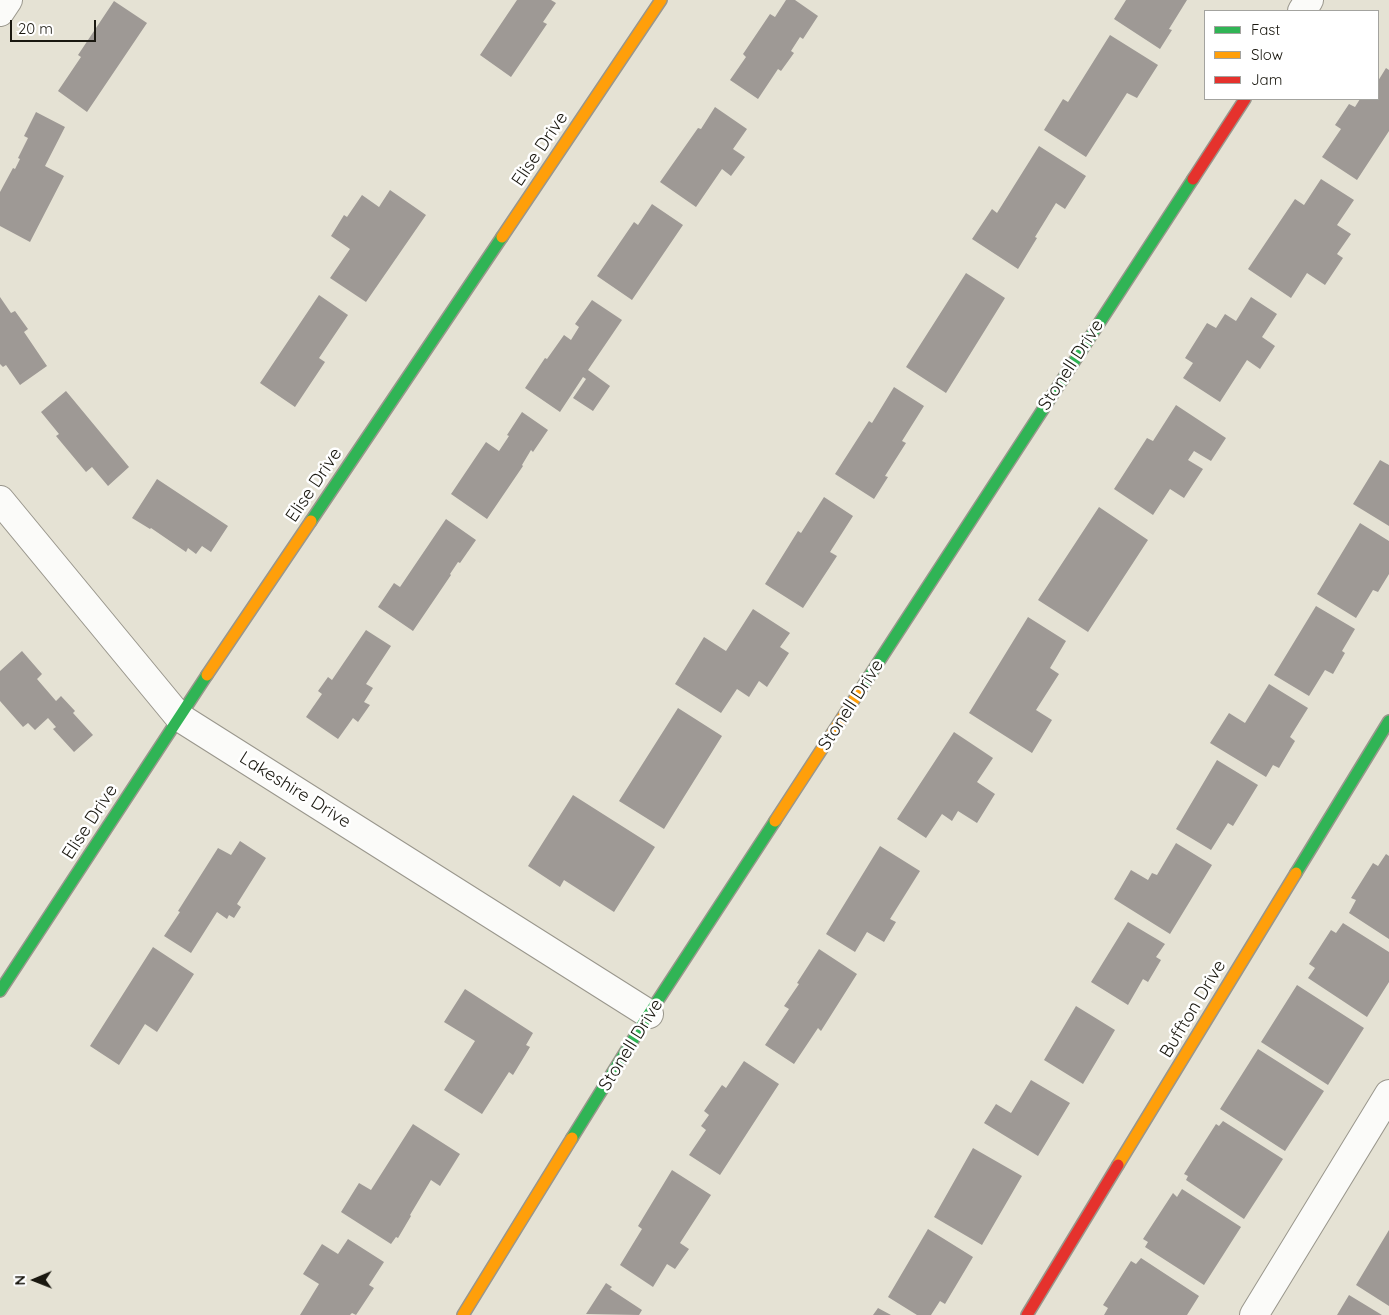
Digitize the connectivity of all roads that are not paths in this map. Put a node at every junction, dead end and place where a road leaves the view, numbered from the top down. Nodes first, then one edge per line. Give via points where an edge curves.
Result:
1 (8, 0) edge
2 (661, 0) edge
3 (0, 12) edge
4 (1244, 100) edge
5 (0, 500) edge
6 (179, 717) junction
7 (1389, 721) edge
8 (0, 991) edge
9 (649, 1014) junction
10 (1389, 1094) edge
11 (463, 1315) edge
12 (1027, 1315) edge
13 (1254, 1315) edge

1 - 3 street
2 - 6 street, Elise Drive
4 - 9 street, Stonell Drive
5 - 6 street, Lakeshire Drive
6 - 8 street, Elise Drive
6 - 9 street, Lakeshire Drive
7 - 12 street, Buffton Drive
9 - 11 street, Stonell Drive
10 - 13 street

